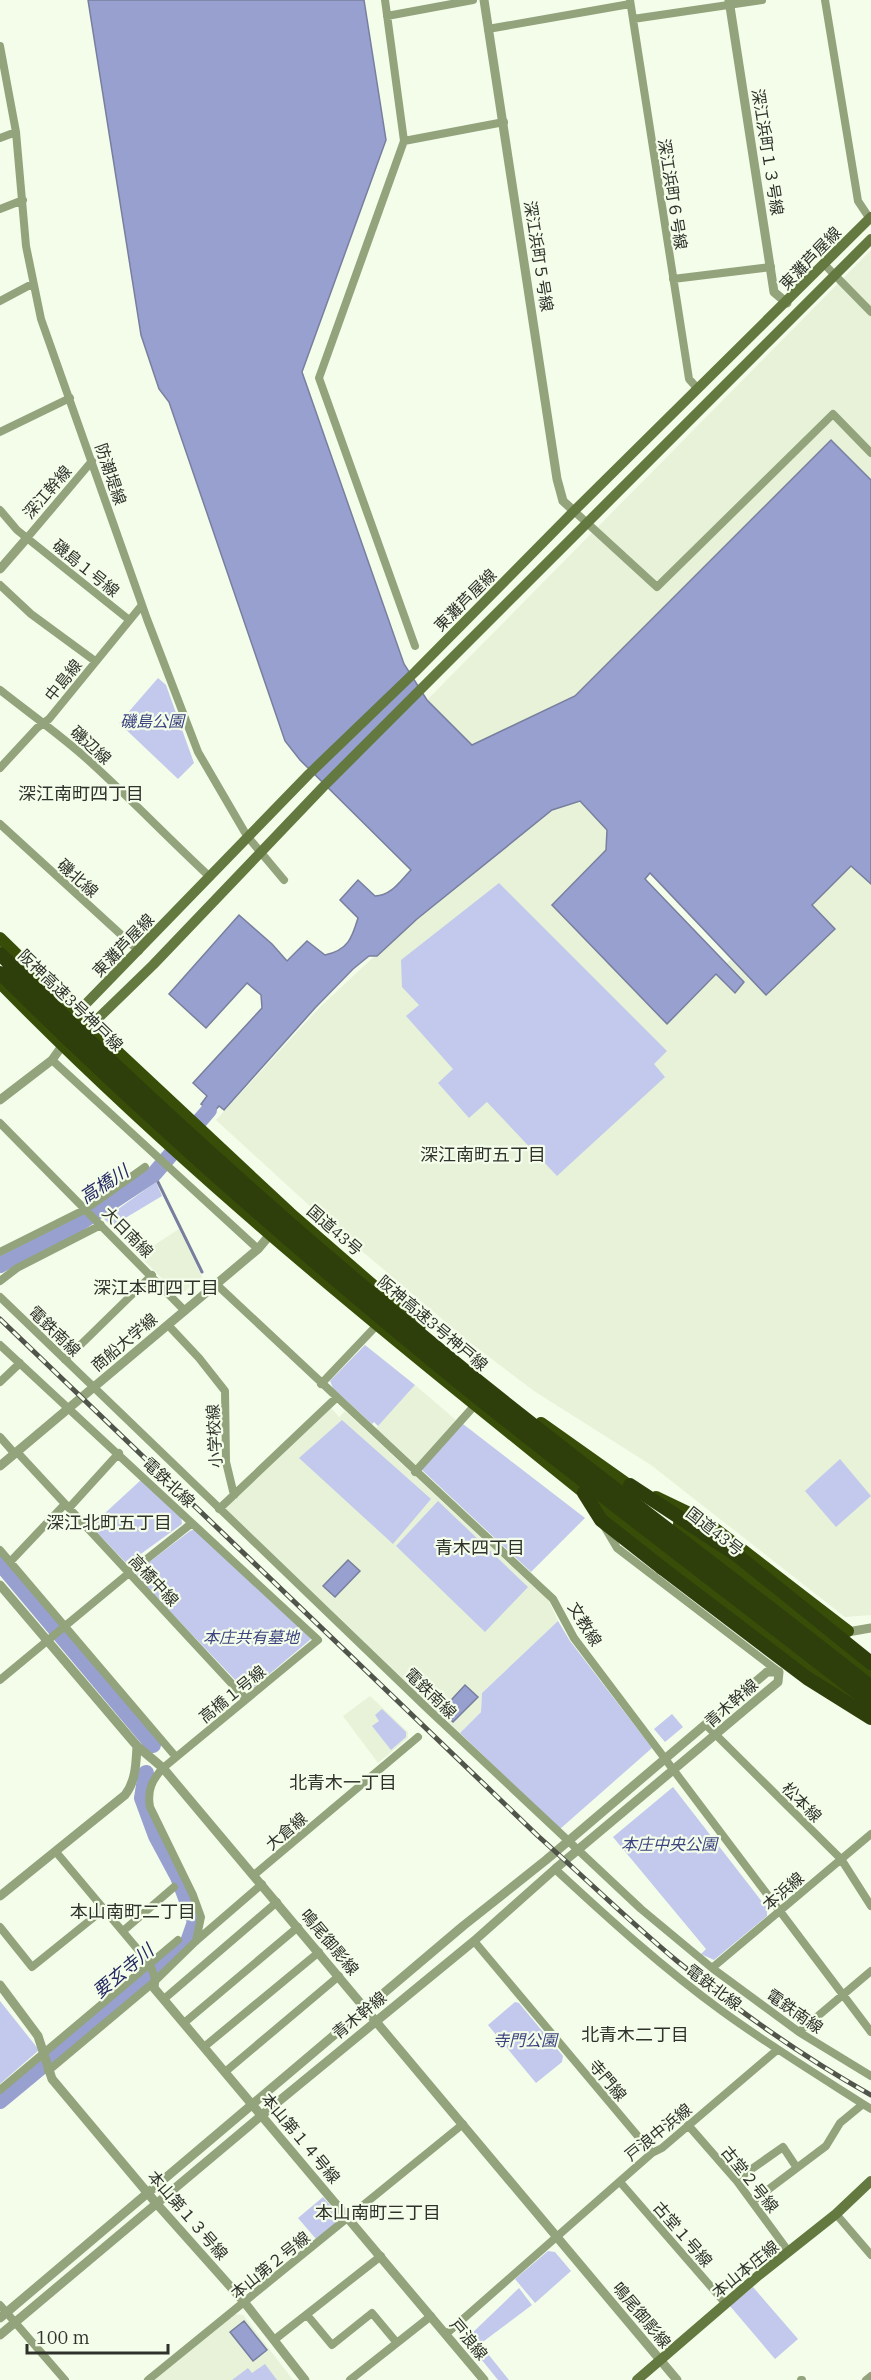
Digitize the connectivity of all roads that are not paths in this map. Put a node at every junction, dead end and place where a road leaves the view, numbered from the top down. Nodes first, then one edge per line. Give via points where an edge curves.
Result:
1 (385, 0) edge
2 (473, 0) edge
3 (484, 0) edge
4 (762, 0) edge
5 (825, 0) edge
6 (630, 2) edge
7 (729, 2) edge
8 (387, 16) junction
9 (633, 19) junction
10 (488, 29) junction
11 (0, 46) edge
12 (504, 123) junction
13 (16, 132) junction
14 (0, 138) edge
15 (404, 141) junction
16 (23, 200) junction
17 (0, 209) edge
18 (870, 218) edge
19 (871, 239) edge
20 (823, 263) junction
21 (771, 267) junction
22 (836, 276) junction
23 (673, 279) junction
24 (32, 284) junction
25 (0, 301) edge
26 (787, 303) junction
27 (871, 312) edge
28 (698, 389) junction
29 (70, 398) junction
30 (0, 432) edge
31 (871, 453) edge
32 (92, 462) junction
33 (0, 510) edge
34 (574, 511) junction
35 (588, 523) junction
36 (27, 538) junction
37 (0, 569) edge
38 (0, 585) edge
39 (142, 605) junction
40 (128, 620) junction
41 (415, 645) dead end
42 (95, 662) junction
43 (0, 690) edge
44 (43, 723) junction
45 (0, 768) edge
46 (0, 824) edge
47 (247, 837) junction
48 (259, 852) junction
49 (210, 877) junction
50 (284, 880) dead end
51 (0, 938) edge
52 (139, 951) junction
53 (0, 954) edge
54 (0, 973) edge
55 (0, 983) edge
56 (77, 1013) junction
57 (91, 1027) junction
58 (62, 1046) junction
59 (52, 1060) junction
60 (0, 1100) edge
61 (0, 1123) edge
62 (168, 1144) junction
63 (155, 1156) junction
64 (145, 1167) dead end
65 (87, 1209) junction
66 (290, 1213) junction
67 (101, 1224) junction
68 (269, 1234) junction
69 (258, 1248) junction
70 (1, 1250) edge
71 (153, 1275) junction
72 (0, 1281) edge
73 (216, 1284) junction
74 (0, 1297) edge
75 (185, 1311) junction
76 (168, 1325) junction
77 (377, 1325) junction
78 (0, 1345) edge
79 (65, 1360) junction
80 (21, 1363) junction
81 (0, 1382) edge
82 (321, 1384) junction
83 (94, 1388) junction
84 (336, 1398) junction
85 (475, 1405) junction
86 (70, 1407) junction
87 (0, 1437) edge
88 (16, 1453) junction
89 (119, 1453) junction
90 (0, 1466) edge
91 (415, 1472) junction
92 (630, 1485) junction
93 (584, 1493) junction
94 (234, 1495) junction
95 (67, 1506) junction
96 (219, 1509) junction
97 (601, 1520) junction
98 (192, 1523) junction
99 (0, 1550) edge
100 (10, 1562) junction
101 (129, 1573) junction
102 (0, 1585) edge
103 (63, 1627) junction
104 (871, 1628) edge
105 (848, 1630) junction
106 (51, 1637) junction
107 (826, 1639) junction
108 (318, 1640) joint
109 (796, 1659) junction
110 (871, 1663) edge
111 (779, 1672) junction
112 (871, 1674) edge
113 (0, 1680) edge
114 (871, 1687) edge
115 (246, 1700) junction
116 (871, 1703) edge
117 (871, 1712) edge
118 (871, 1718) edge
119 (706, 1725) junction
120 (716, 1736) junction
121 (418, 1737) dead end
122 (137, 1746) junction
123 (176, 1757) junction
124 (666, 1758) junction
125 (163, 1768) junction
126 (674, 1771) junction
127 (871, 1833) edge
128 (567, 1841) junction
129 (579, 1850) junction
130 (56, 1852) junction
131 (841, 1859) junction
132 (555, 1869) junction
133 (254, 1875) junction
134 (262, 1884) junction
135 (174, 1887) dead end
136 (0, 1896) edge
137 (277, 1902) junction
138 (871, 1906) edge
139 (104, 1909) junction
140 (779, 1912) junction
141 (0, 1927) edge
142 (298, 1927) junction
143 (123, 1931) junction
144 (178, 1940) dead end
145 (196, 1941) junction
146 (474, 1941) junction
147 (319, 1952) junction
148 (151, 1965) junction
149 (712, 1968) junction
150 (871, 1971) edge
151 (339, 1976) junction
152 (154, 1980) junction
153 (0, 1985) edge
154 (844, 1994) junction
155 (164, 1999) junction
156 (367, 2009) junction
157 (376, 2020) junction
158 (184, 2023) junction
159 (799, 2032) junction
160 (871, 2032) edge
161 (204, 2047) junction
162 (777, 2050) junction
163 (43, 2055) junction
164 (48, 2071) junction
165 (225, 2072) junction
166 (871, 2076) edge
167 (0, 2090) edge
168 (863, 2104) junction
169 (253, 2105) junction
170 (871, 2109) edge
171 (262, 2115) junction
172 (463, 2124) junction
173 (688, 2125) junction
174 (652, 2153) junction
175 (797, 2168) junction
176 (736, 2180) junction
177 (871, 2181) edge
178 (620, 2182) junction
179 (148, 2193) junction
180 (753, 2201) junction
181 (156, 2203) junction
182 (836, 2214) junction
183 (349, 2218) junction
184 (556, 2237) junction
185 (789, 2252) junction
186 (871, 2255) edge
187 (381, 2256) junction
188 (245, 2303) junction
189 (726, 2304) junction
190 (2, 2312) edge
191 (307, 2314) junction
192 (431, 2316) junction
193 (15, 2322) junction
194 (446, 2334) junction
195 (0, 2335) edge
196 (274, 2340) junction
197 (397, 2343) junction
198 (660, 2360) junction
199 (871, 2376) edge
200 (66, 2380) edge
201 (148, 2380) edge
202 (305, 2380) edge
203 (350, 2380) edge
204 (484, 2380) edge
205 (637, 2380) edge
206 (677, 2380) edge
207 (866, 2380) edge

1 - 8 street
2 - 8 street
3 - 10 street, 深江浜町５号線
4 - 7 street
5 - 18 street via 858,201
6 - 9 street, 深江浜町６号線
6 - 10 street
7 - 9 street
7 - 21 street, 深江浜町１３号線
8 - 15 street
9 - 23 street, 深江浜町６号線
10 - 12 street, 深江浜町５号線
11 - 13 street, 防潮堤線
12 - 15 street
12 - 34 street, 深江浜町５号線 via 557,480 563,501
13 - 14 street
13 - 16 street, 防潮堤線
15 - 41 street via 319,378
16 - 17 street
16 - 24 street, 防潮堤線
18 - 20 main road, 東灘芦屋線
19 - 22 main road, 東灘芦屋線
20 - 22 street
20 - 26 main road, 東灘芦屋線
21 - 23 street
21 - 26 street, 深江浜町１３号線 via 774,292
22 - 27 street
22 - 35 main road, 東灘芦屋線
23 - 28 street, 深江浜町６号線 via 688,379
24 - 25 street
24 - 29 street, 防潮堤線
26 - 28 main road, 東灘芦屋線
28 - 34 main road, 東灘芦屋線
29 - 30 street
29 - 32 street, 防潮堤線
31 - 35 street via 833,414 657,587
32 - 36 street, 深江幹線
32 - 39 street, 防潮堤線
33 - 36 street, 磯島１号線
34 - 35 street
34 - 47 main road, 東灘芦屋線
35 - 48 main road, 東灘芦屋線
36 - 37 street, 深江幹線
36 - 40 street, 磯島１号線
38 - 42 street via 31,615
39 - 40 street, 中島線
39 - 47 street, 防潮堤線 via 198,752
40 - 42 street, 中島線
42 - 44 street, 中島線
43 - 44 street, 磯辺線
44 - 45 street, 中島線
44 - 49 street, 磯辺線 via 88,760
46 - 52 street, 磯北線
47 - 48 street, 防潮堤線
47 - 49 main road, 東灘芦屋線
48 - 50 street, 防潮堤線
48 - 57 main road, 東灘芦屋線
49 - 52 main road, 東灘芦屋線
51 - 56 highway, 国道43号
52 - 56 main road, 東灘芦屋線
53 - 114 highway, 阪神高速3号神戸線, bridge via 149,1098 377,1299
54 - 116 highway, 阪神高速3号神戸線, bridge via 140,1108 370,1308 604,1497
55 - 58 highway
56 - 57 highway, 国道43号
56 - 58 main road, 東灘芦屋線
57 - 58 main road, 東灘芦屋線
57 - 66 highway, 国道43号
58 - 59 street
58 - 62 highway
59 - 60 street
59 - 63 street
61 - 65 street, 大日南線
62 - 63 street
62 - 68 highway
63 - 69 street
64 - 65 street
65 - 67 street, 大日南線
65 - 70 street
66 - 68 street, 商船大学線
66 - 92 highway, 国道43号 via 457,1359
67 - 71 street, 大日南線
67 - 72 street
68 - 69 street, 商船大学線
68 - 77 highway
69 - 73 street, 商船大学線
71 - 75 street, 大日南線
71 - 79 street
73 - 75 street, 商船大学線
73 - 82 street, 文教線
74 - 79 street, 電鉄南線
75 - 76 street, 商船大学線
76 - 83 street, 商船大学線
76 - 94 street, 小学校線 via 225,1391 226,1462
77 - 82 street
77 - 85 highway
78 - 80 street, 電鉄北線
79 - 83 street, 電鉄南線
80 - 81 street
80 - 86 street, 電鉄北線
82 - 84 street, 文教線
83 - 86 street, 商船大学線
83 - 96 street, 電鉄南線
84 - 91 street, 文教線
84 - 94 street
85 - 91 street
85 - 93 highway
86 - 88 street, 商船大学線
86 - 89 street, 電鉄北線
87 - 88 street, 高橋中線
88 - 90 street, 商船大学線
88 - 95 street, 高橋中線
89 - 95 street
89 - 98 street, 電鉄北線
91 - 124 street, 文教線 via 553,1599 574,1638
92 - 105 highway via 704,1520
92 - 107 highway, 国道43号
92 - 110 highway, bridge via 738,1556
93 - 97 highway
93 - 109 highway
94 - 96 street
95 - 100 street
95 - 101 street, 高橋中線
96 - 128 street, 電鉄南線
97 - 111 street via 617,1548
97 - 118 highway, bridge via 807,1678
98 - 101 street
98 - 108 street, 電鉄北線
99 - 100 street
100 - 103 street
101 - 103 street
101 - 115 street, 高橋中線
102 - 106 street, 鳴尾御影線
103 - 106 street
103 - 123 street
104 - 105 street
105 - 107 street
106 - 113 street
106 - 122 street, 鳴尾御影線
107 - 109 street
107 - 112 highway, 国道43号
108 - 115 street, 高橋１号線
109 - 111 street
109 - 117 highway
111 - 119 street, 青木幹線 via 767,1672
111 - 120 street, 青木幹線 via 778,1682
115 - 123 street, 高橋１号線
119 - 120 street, 松本線
119 - 124 street, 青木幹線
120 - 126 street, 青木幹線
120 - 131 street, 松本線
121 - 133 street, 大倉線
122 - 125 street, 鳴尾御影線
122 - 130 street via 135,1773 126,1795
123 - 125 street, 高橋１号線
124 - 126 street, 文教線
124 - 128 street, 青木幹線
125 - 133 street, 鳴尾御影線
125 - 145 street via 151,1785 150,1807 201,1917
126 - 129 street, 青木幹線
126 - 140 street, 文教線
127 - 131 street, 本浜線
128 - 129 street, 電鉄南線
128 - 156 street, 青木幹線
129 - 132 street, 青木幹線
129 - 149 street, 電鉄南線 via 640,1909
130 - 136 street
130 - 139 street
131 - 138 street, 松本線
131 - 140 street, 本浜線
132 - 146 street, 青木幹線
132 - 162 street, 電鉄北線 via 671,1972
133 - 134 street, 鳴尾御影線
134 - 137 street, 鳴尾御影線
134 - 145 street
135 - 143 street
137 - 142 street, 鳴尾御影線
137 - 155 street
139 - 141 street via 32,1967
139 - 143 street
140 - 149 street, 本浜線
140 - 154 street, 文教線
142 - 147 street, 鳴尾御影線
142 - 158 street
143 - 148 street
144 - 148 street
145 - 152 street
146 - 157 street, 青木幹線
146 - 174 street, 寺門線
147 - 151 street, 鳴尾御影線
147 - 161 street
148 - 152 street
148 - 163 street
149 - 159 street, 電鉄南線
150 - 154 street
151 - 156 street, 鳴尾御影線
151 - 165 street
152 - 155 street, 本山第１４号線 via 154,1988
152 - 164 street
153 - 163 street, 本山第１３号線 via 33,2027
154 - 159 street
154 - 160 street, 文教線
155 - 158 street, 本山第１４号線
156 - 157 street, 鳴尾御影線
156 - 169 street, 青木幹線
157 - 171 street, 青木幹線
157 - 172 street, 鳴尾御影線
158 - 161 street, 本山第１４号線
159 - 166 street, 電鉄南線
161 - 165 street, 本山第１４号線
162 - 168 street, 電鉄北線
162 - 173 street, 戸浪中浜線
163 - 164 street, 本山第１３号線
163 - 167 street
164 - 179 street, 本山第１３号線
165 - 169 street, 本山第１４号線
168 - 170 street, 電鉄北線
168 - 175 street via 840,2123 826,2146
169 - 171 street, 本山第１４号線
169 - 179 street, 青木幹線
171 - 181 street, 青木幹線
171 - 183 street, 本山第１４号線
172 - 183 street, 本山第２号線
172 - 184 street, 鳴尾御影線
173 - 174 street, 戸浪中浜線
173 - 176 street, 古堂２号線
174 - 178 street, 戸浪中浜線
175 - 176 street via 783,2147
175 - 180 street
176 - 180 street, 古堂２号線
177 - 182 main road, 本山本庄線
178 - 184 street, 戸浪中浜線
178 - 189 street, 古堂１号線
179 - 181 street, 本山第１３号線
179 - 190 street, 青木幹線
180 - 185 street, 古堂２号線
181 - 188 street, 本山第１３号線
181 - 193 street, 青木幹線
182 - 185 main road, 本山本庄線
182 - 186 street
183 - 187 street, 本山第１４号線
183 - 188 street, 本山第２号線
184 - 194 street, 戸浪中浜線
184 - 198 street, 鳴尾御影線
185 - 189 main road, 本山本庄線
187 - 191 street
187 - 192 street, 本山第１４号線
188 - 196 street, 本山第１３号線
188 - 201 street, 本山第２号線
189 - 198 main road, 本山本庄線
190 - 193 street
191 - 196 street
191 - 197 street via 332,2345 372,2313
192 - 194 street, 戸浪線
192 - 197 street
193 - 195 street, 青木幹線
193 - 200 street
194 - 204 street, 戸浪線
196 - 202 street, 本山第１３号線
197 - 203 street
198 - 205 main road, 本山本庄線
198 - 206 street, 鳴尾御影線
199 - 207 street

